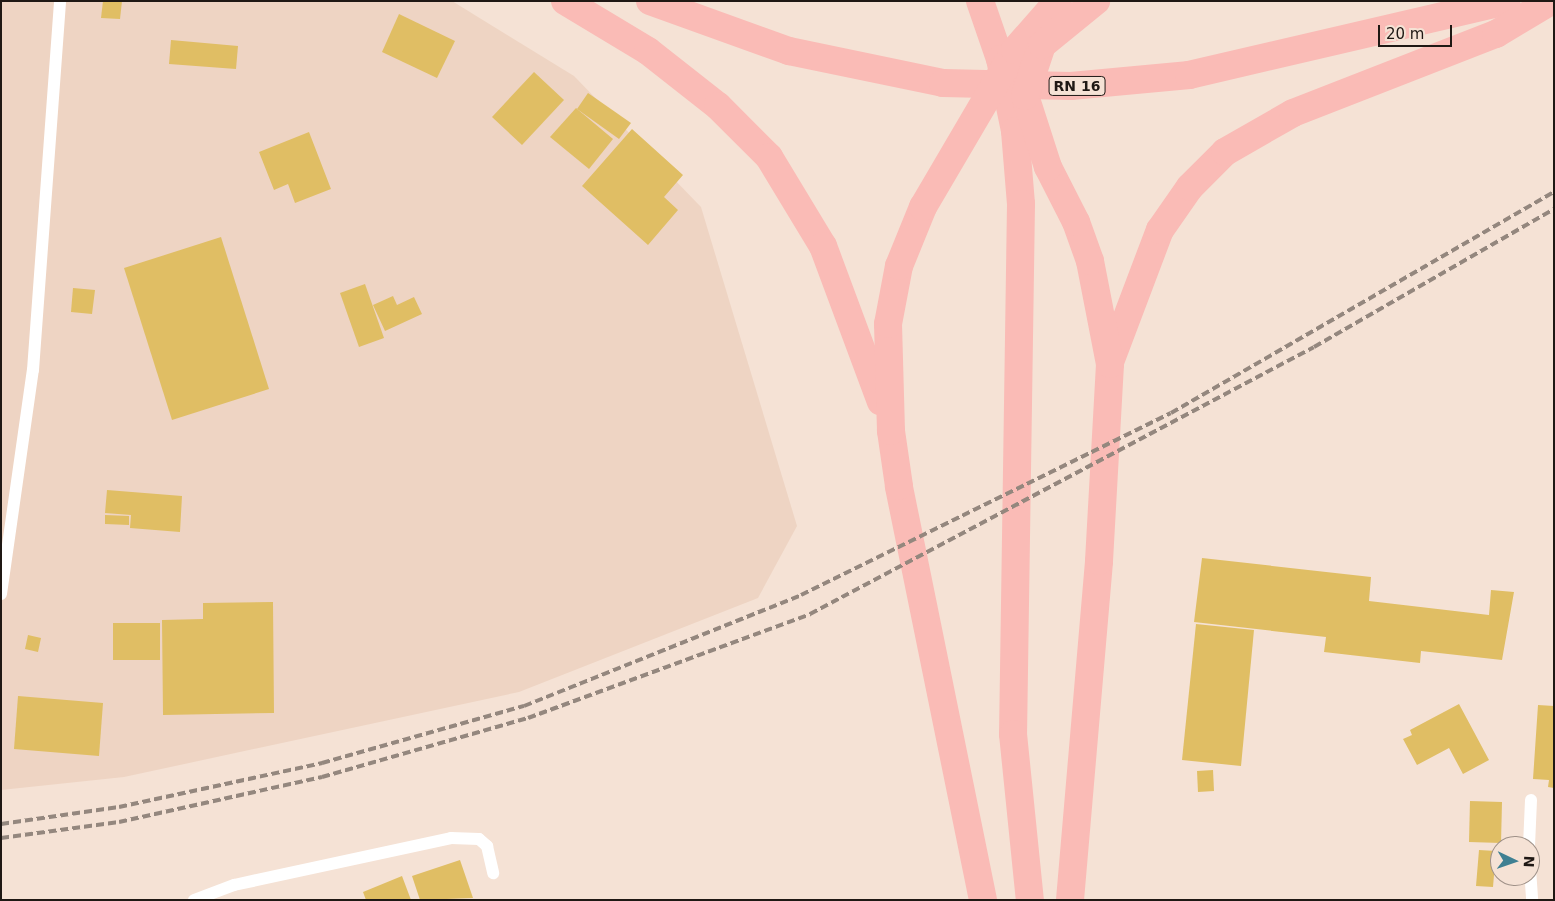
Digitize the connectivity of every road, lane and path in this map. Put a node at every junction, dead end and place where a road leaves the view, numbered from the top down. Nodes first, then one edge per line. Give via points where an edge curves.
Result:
1 (60, 1) edge
2 (565, 1) edge
3 (650, 1) edge
4 (980, 1) edge
5 (1058, 1) edge
6 (1096, 1) edge
7 (1507, 1) edge
8 (1551, 1) edge
9 (964, 133) junction
10 (1038, 139) junction
11 (1109, 376) junction
12 (891, 431) junction
13 (1, 594) edge
14 (1531, 800) dead end
15 (1529, 836) edge
16 (493, 873) dead end
17 (1531, 886) edge
18 (194, 900) edge
19 (983, 900) edge
20 (1030, 900) edge
21 (1070, 900) edge
22 (1532, 900) edge

1 - 13 lane via 33,370
2 - 12 highway via 648,51 718,106 769,157 823,246
3 - 7 highway, RN 16 via 789,51 924,79 1071,86 1189,75
4 - 20 highway via 1000,59 1015,130 1021,204 1013,734
5 - 9 highway via 1015,50
6 - 10 highway via 1042,44 1025,96
8 - 11 highway via 1496,34 1293,113 1225,152 1190,186 1160,230
9 - 10 highway via 983,116 1007,112 1030,125
9 - 12 highway via 922,207 900,266 888,324
10 - 11 highway via 1090,261
11 - 21 highway via 1099,561
12 - 19 highway via 899,486
14 - 15 lane
16 - 18 lane via 483,842 468,836 234,885
17 - 22 lane

